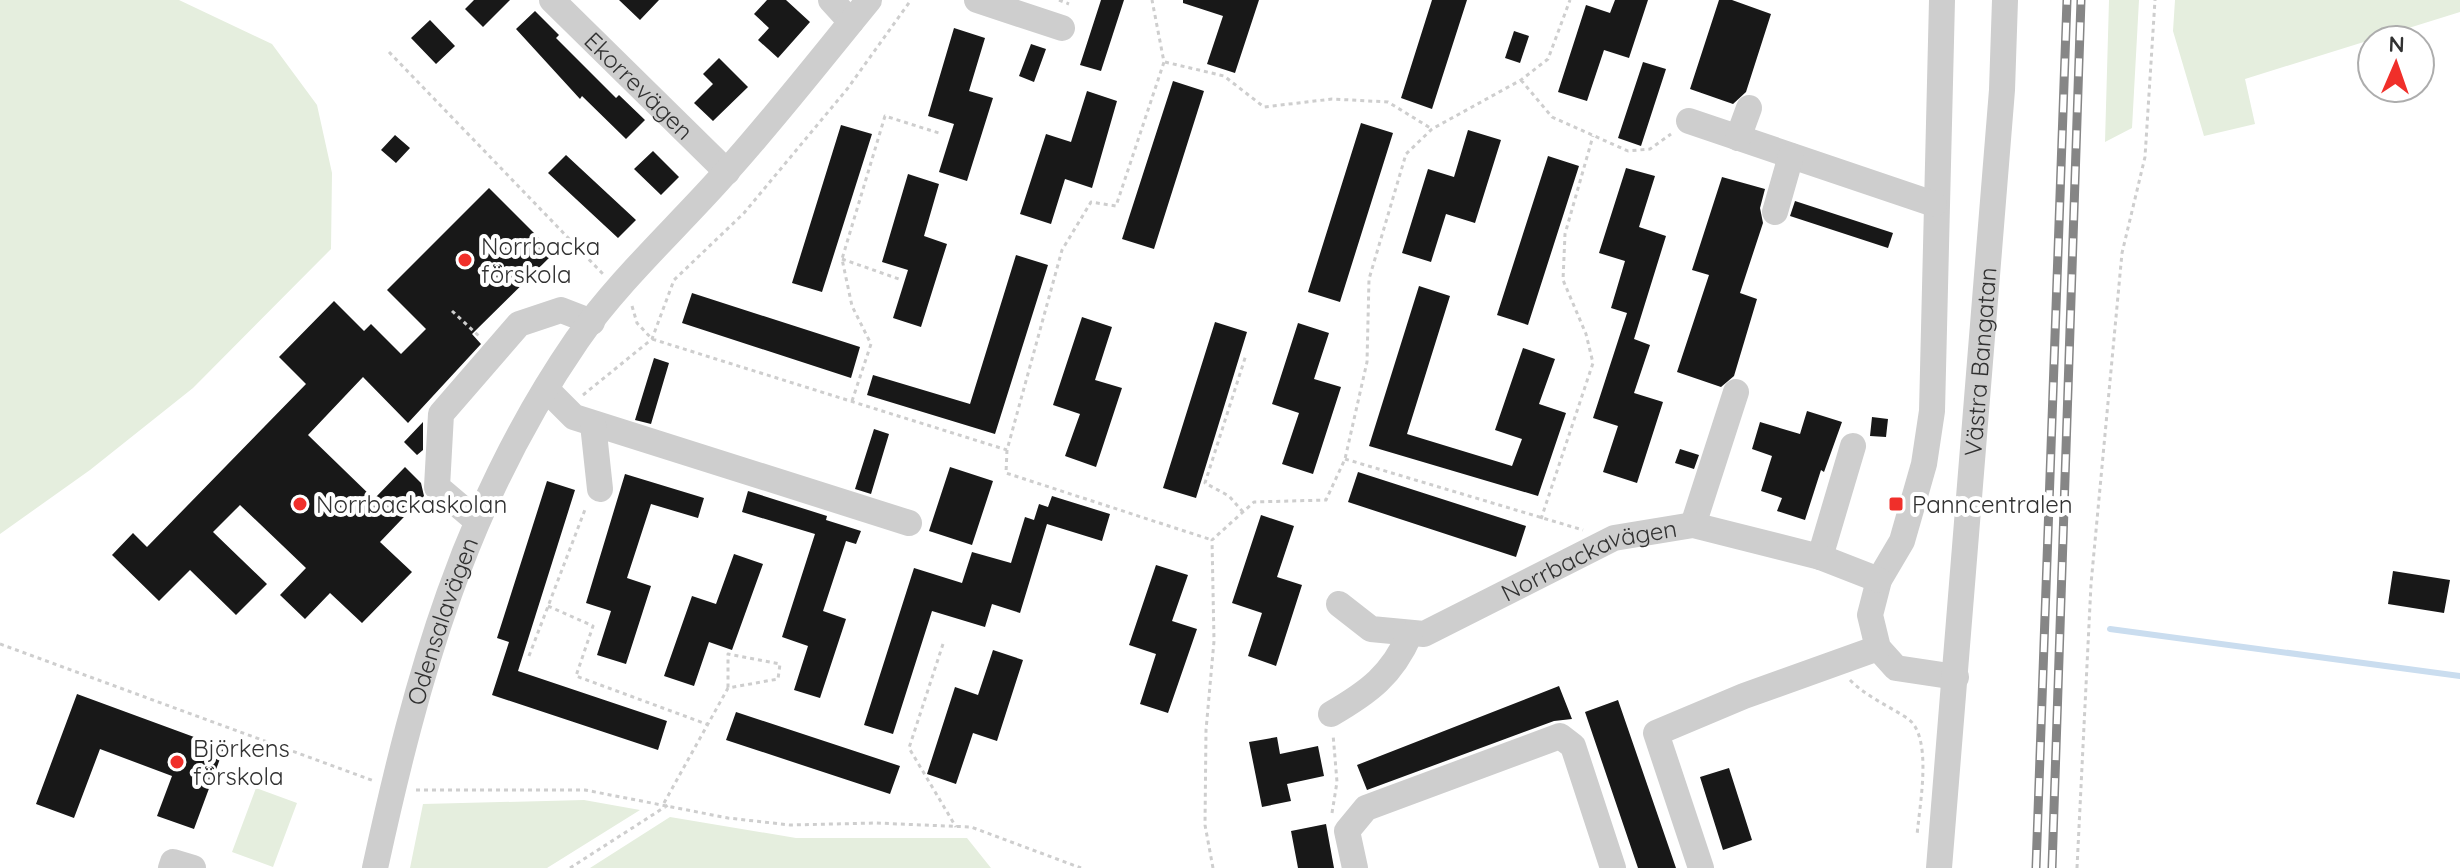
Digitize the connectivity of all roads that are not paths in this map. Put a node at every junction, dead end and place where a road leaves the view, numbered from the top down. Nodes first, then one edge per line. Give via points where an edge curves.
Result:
1 (552, 0) edge
2 (831, 0) edge
3 (869, 0) edge
4 (977, 0) edge
5 (1942, 0) edge
6 (2005, 0) edge
7 (1066, 16) road end
8 (851, 22) junction
9 (1749, 108) dead end
10 (1689, 121) road end
11 (1738, 138) junction
12 (1791, 156) junction
13 (727, 172) junction
14 (1934, 204) junction
15 (1775, 212) dead end
16 (592, 322) junction
17 (546, 389) junction
18 (1736, 392) dead end
19 (593, 424) junction
20 (1853, 446) dead end
21 (599, 481) road end
22 (476, 520) junction
23 (909, 523) dead end
24 (1693, 525) junction
25 (1820, 557) junction
26 (1879, 580) junction
27 (1339, 604) dead end
28 (1410, 634) junction
29 (1878, 648) junction
30 (1956, 677) junction
31 (1331, 714) road end
32 (171, 868) edge
33 (193, 868) edge
34 (375, 868) edge
35 (1355, 868) edge
36 (1613, 868) edge
37 (1701, 868) edge
38 (1939, 868) edge

1 - 13 street, Ekorrevägen
2 - 8 street
3 - 8 street, Odensalavägen
4 - 7 street
5 - 14 street
6 - 30 street, Västra Bangatan
8 - 13 street, Odensalavägen
9 - 11 street
10 - 11 street
11 - 12 street
12 - 14 street
12 - 15 street
13 - 16 street, Odensalavägen
14 - 26 street via 1932,411 1924,464 1902,541
16 - 17 street, Odensalavägen
16 - 22 street via 561,310 519,324 441,414 437,487
17 - 19 street via 574,417
17 - 22 street, Odensalavägen
18 - 24 street
19 - 21 street
19 - 23 street
20 - 25 street
22 - 34 street, Odensalavägen via 416,691
24 - 25 street, Norrbackavägen
24 - 28 street, Norrbackavägen via 1614,538 1424,634
25 - 26 street, Norrbackavägen
26 - 29 street via 1870,615
27 - 28 street, Norrbackavägen via 1371,629
28 - 31 street via 1403,652 1374,689
29 - 30 street via 1896,668
29 - 37 street via 1656,733
30 - 38 street, Västra Bangatan
32 - 33 street via 173,862
35 - 36 street via 1347,831 1366,808 1560,736 1573,746

